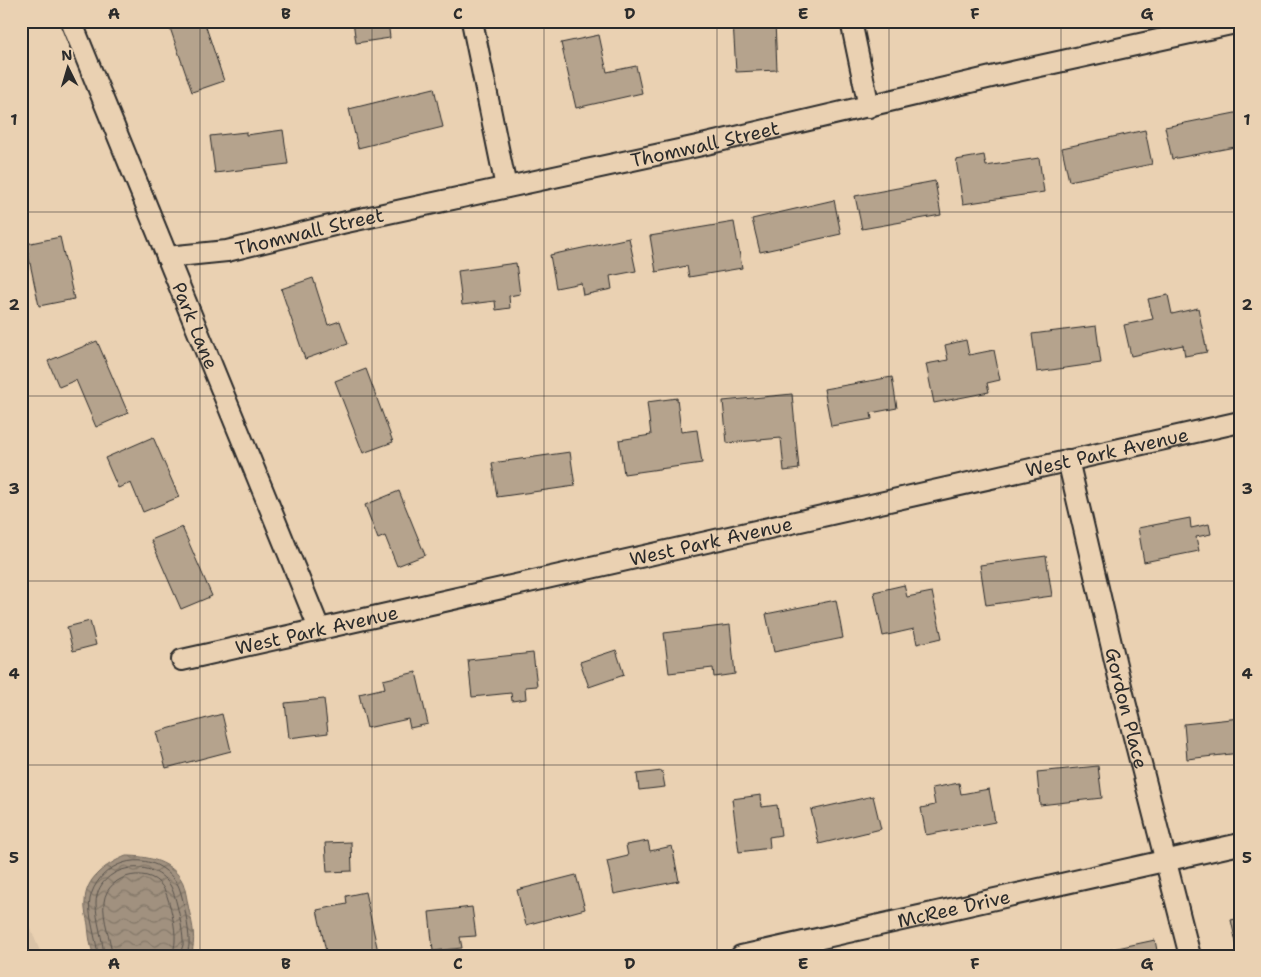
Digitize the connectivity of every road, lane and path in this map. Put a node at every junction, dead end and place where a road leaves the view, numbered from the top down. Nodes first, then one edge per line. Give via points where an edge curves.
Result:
1 (71, 21) edge
2 (472, 21) edge
3 (851, 21) edge
4 (1240, 22) edge
5 (869, 107) junction
6 (506, 187) junction
7 (167, 257) junction
8 (1240, 422) edge
9 (1068, 460) junction
10 (319, 628) junction
11 (182, 660) dead end
12 (1240, 844) edge
13 (1166, 861) junction
14 (742, 956) edge
15 (1190, 956) edge

1 - 7 street, Park Lane
2 - 6 street
3 - 5 street
4 - 5 street, Thomwall Street
5 - 6 street, Thomwall Street
6 - 7 street, Thomwall Street via 227,251
7 - 10 street, Park Lane
8 - 9 street, West Park Avenue
9 - 10 street, West Park Avenue
9 - 13 street, Gordon Place
10 - 11 street, West Park Avenue
12 - 13 street, McRee Drive
13 - 14 street, McRee Drive
13 - 15 street, Gordon Place

